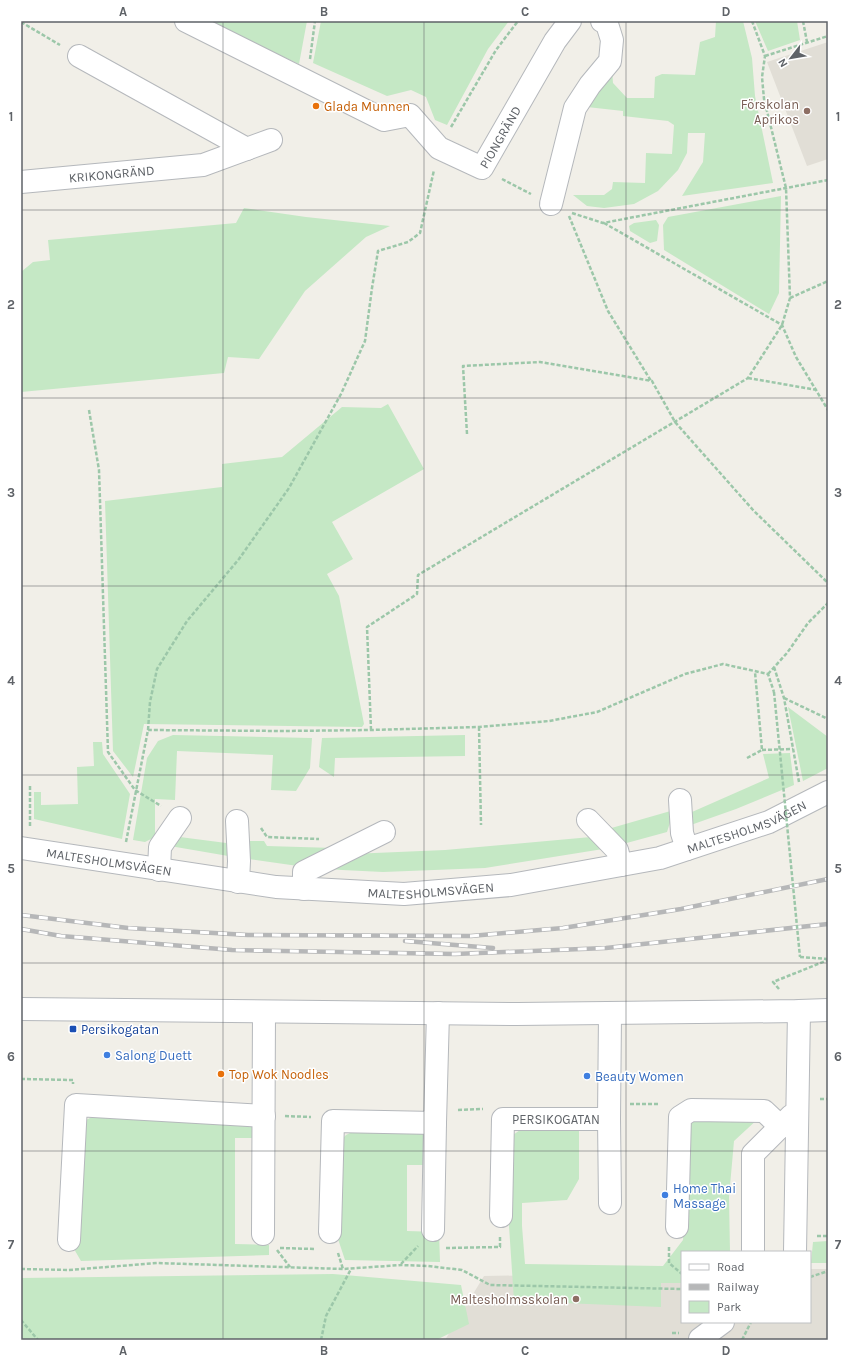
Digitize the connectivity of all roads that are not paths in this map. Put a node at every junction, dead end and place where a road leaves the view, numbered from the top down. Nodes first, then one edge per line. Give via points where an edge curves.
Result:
1 (186, 21) edge
2 (570, 21) edge
3 (602, 21) edge
4 (79, 56) road end
5 (271, 140) dead end
6 (248, 148) junction
7 (21, 182) edge
8 (559, 208) road end
9 (828, 792) edge
10 (680, 800) dead end
11 (180, 818) road end
12 (588, 820) dead end
13 (237, 821) dead end
14 (384, 832) dead end
15 (21, 848) edge
16 (687, 850) junction
17 (622, 865) junction
18 (160, 870) junction
19 (238, 882) junction
20 (304, 889) junction
21 (21, 1009) edge
22 (828, 1010) edge
23 (799, 1011) junction
24 (264, 1012) junction
25 (438, 1013) junction
26 (610, 1014) junction
27 (797, 1109) junction
28 (610, 1112) junction
29 (264, 1116) junction
30 (435, 1117) junction
31 (781, 1127) junction
32 (610, 1203) dead end
33 (501, 1216) road end
34 (677, 1227) dead end
35 (433, 1230) road end
36 (263, 1234) dead end
37 (69, 1240) dead end
38 (326, 1240) road end
39 (753, 1251) edge
40 (794, 1251) edge
41 (722, 1323) edge
42 (700, 1339) edge

1 - 2 street, PIONGRÄND via 384,120 410,115 439,148 482,168 555,41
3 - 8 street via 607,24 612,40 610,61 590,84 575,108
4 - 6 street
5 - 6 street, KRIKONGRÄND
6 - 7 street, KRIKONGRÄND via 202,165
9 - 16 street, MALTESHOLMSVÄGEN via 769,822
10 - 16 street via 682,833
11 - 18 street via 160,847
12 - 17 street via 616,850
13 - 19 street
14 - 20 street via 304,872
15 - 18 street, MALTESHOLMSVÄGEN
16 - 17 street, MALTESHOLMSVÄGEN
17 - 20 street, MALTESHOLMSVÄGEN via 511,885 404,894
18 - 19 street, MALTESHOLMSVÄGEN
19 - 20 street, MALTESHOLMSVÄGEN
21 - 24 street
22 - 23 street
23 - 26 street
23 - 27 street
24 - 25 street
24 - 29 street
25 - 26 street
25 - 30 street
26 - 28 street, PERSIKOGATAN
27 - 31 street
27 - 40 street
28 - 32 street, PERSIKOGATAN
28 - 33 street, PERSIKOGATAN via 503,1119
29 - 36 street
29 - 37 street via 76,1104
30 - 35 street
30 - 38 street via 333,1122
31 - 34 street via 764,1111 691,1110 680,1117
31 - 39 street via 753,1154
41 - 42 street

